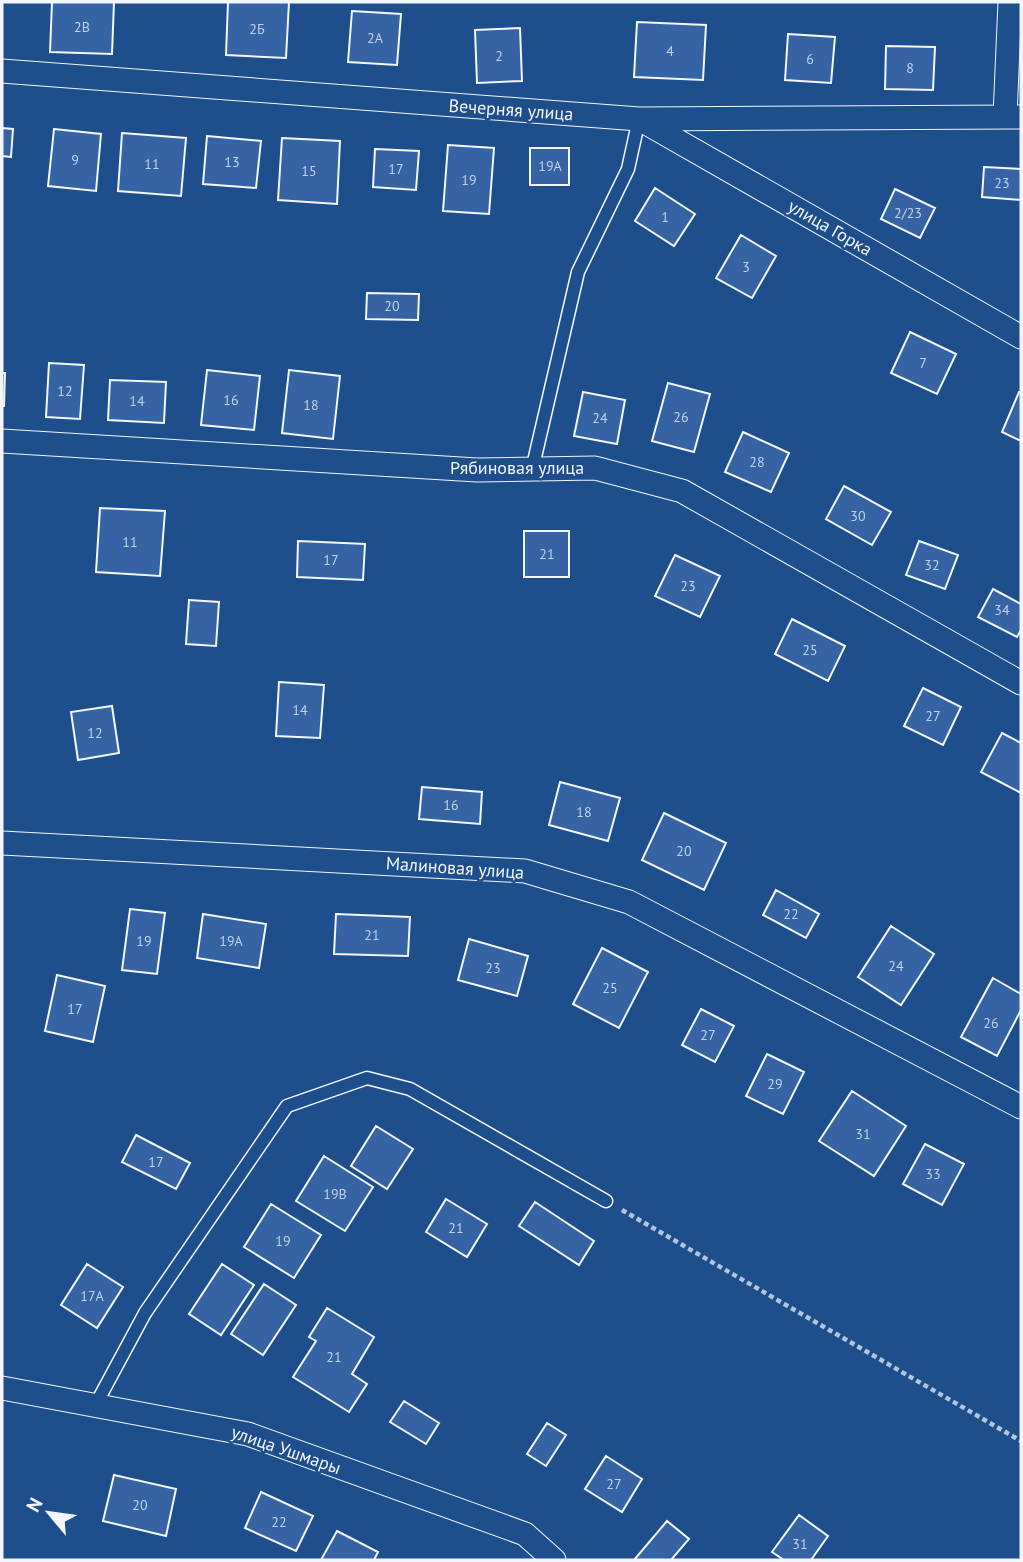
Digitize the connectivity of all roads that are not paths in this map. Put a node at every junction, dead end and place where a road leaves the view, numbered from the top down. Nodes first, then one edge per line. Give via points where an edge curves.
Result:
1 (1010, 2) edge
2 (2, 71) edge
3 (1013, 117) edge
4 (639, 119) junction
5 (1021, 337) edge
6 (2, 441) edge
7 (532, 470) junction
8 (1021, 683) edge
9 (2, 843) edge
10 (1021, 1107) edge
11 (606, 1201) road end
12 (2, 1388) edge
13 (96, 1404) junction
14 (554, 1560) edge

1 - 3 street
2 - 4 street, Вечерняя улица
3 - 4 street, Вечерняя улица
4 - 5 street, улица Горка
4 - 7 lane via 628,169 578,272
6 - 7 street, Рябиновая улица via 464,470
7 - 8 street, Рябиновая улица via 595,468 682,491
9 - 10 street, Малиновая улица via 525,871 629,902
11 - 13 lane via 410,1089 367,1078 287,1106 145,1313
12 - 13 street, улица Ушмары
13 - 14 street, улица Ушмары via 248,1434 525,1534

